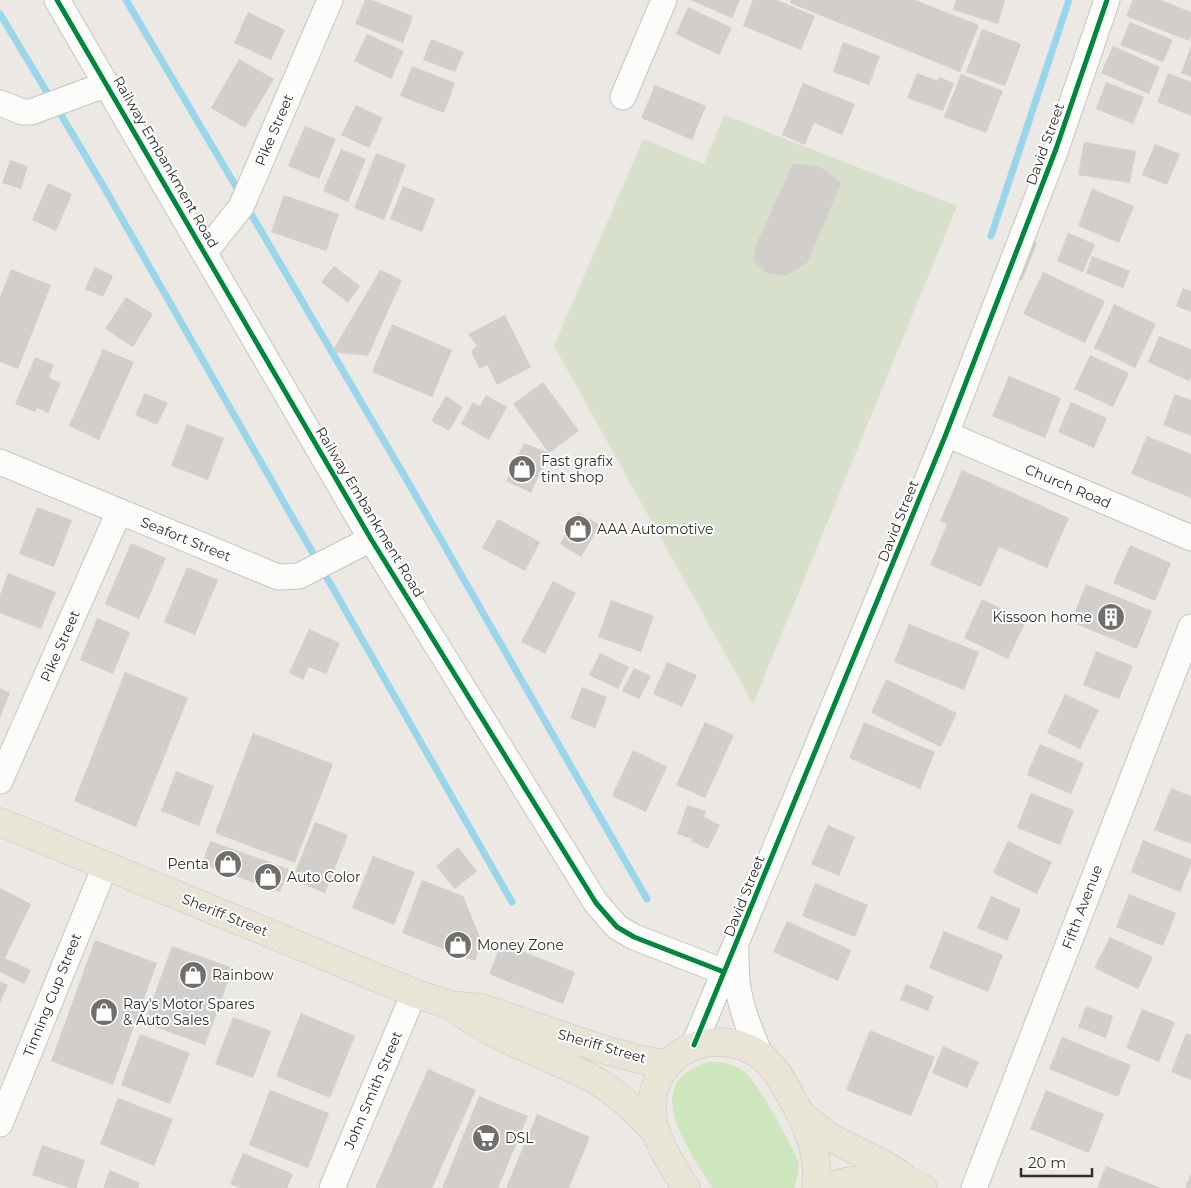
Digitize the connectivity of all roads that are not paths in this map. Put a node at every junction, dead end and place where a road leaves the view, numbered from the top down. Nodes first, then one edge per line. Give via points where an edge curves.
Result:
1 (57, 0) edge
2 (330, 0) edge
3 (664, 0) edge
4 (1107, 0) edge
5 (107, 84) junction
6 (623, 97) dead end
7 (0, 103) edge
8 (205, 252) junction
9 (946, 434) junction
10 (0, 462) edge
11 (119, 512) junction
12 (372, 538) junction
13 (1191, 538) edge
14 (1191, 626) edge
15 (0, 781) edge
16 (0, 822) edge
17 (105, 866) junction
18 (736, 944) junction
19 (724, 972) junction
20 (414, 993) junction
21 (450, 1005) junction
22 (694, 1045) junction
23 (761, 1056) junction
24 (668, 1064) junction
25 (804, 1117) junction
26 (0, 1124) edge
27 (656, 1132) junction
28 (915, 1184) edge
29 (332, 1188) edge
30 (686, 1188) edge
31 (816, 1188) edge
32 (829, 1188) edge
33 (974, 1188) edge

1 - 5 street, Railway Embankment Road
2 - 8 street, Pike Street via 241,208
3 - 6 street
4 - 9 street, David Street via 1056,149
5 - 7 street via 30,112
5 - 8 street, Railway Embankment Road
8 - 12 street, Railway Embankment Road
9 - 13 street, Church Road
9 - 18 street, David Street
10 - 11 street, Seafort Street
11 - 12 street, Seafort Street via 284,577 299,576
11 - 15 street, Pike Street
12 - 19 street, Railway Embankment Road via 596,903 617,927 634,937
14 - 33 street, Fifth Avenue
16 - 17 main road, Sheriff Street
17 - 20 main road, Sheriff Street
17 - 26 street, Tinning Cup Street
18 - 19 street, David Street
18 - 23 street, David Street via 737,981 742,1007
19 - 22 street, David Street
20 - 21 main road, Sheriff Street
20 - 29 street, John Smith Street
21 - 24 main road, Sheriff Street via 482,1008 605,1050
21 - 27 main road, Sheriff Street via 507,1041 594,1080 635,1110
22 - 23 main road via 726,1041 741,1044
22 - 24 main road
23 - 25 main road via 775,1070
24 - 27 main road via 653,1093
25 - 28 main road via 831,1138
25 - 31 main road via 818,1164
27 - 30 main road
28 - 32 main road via 859,1180

